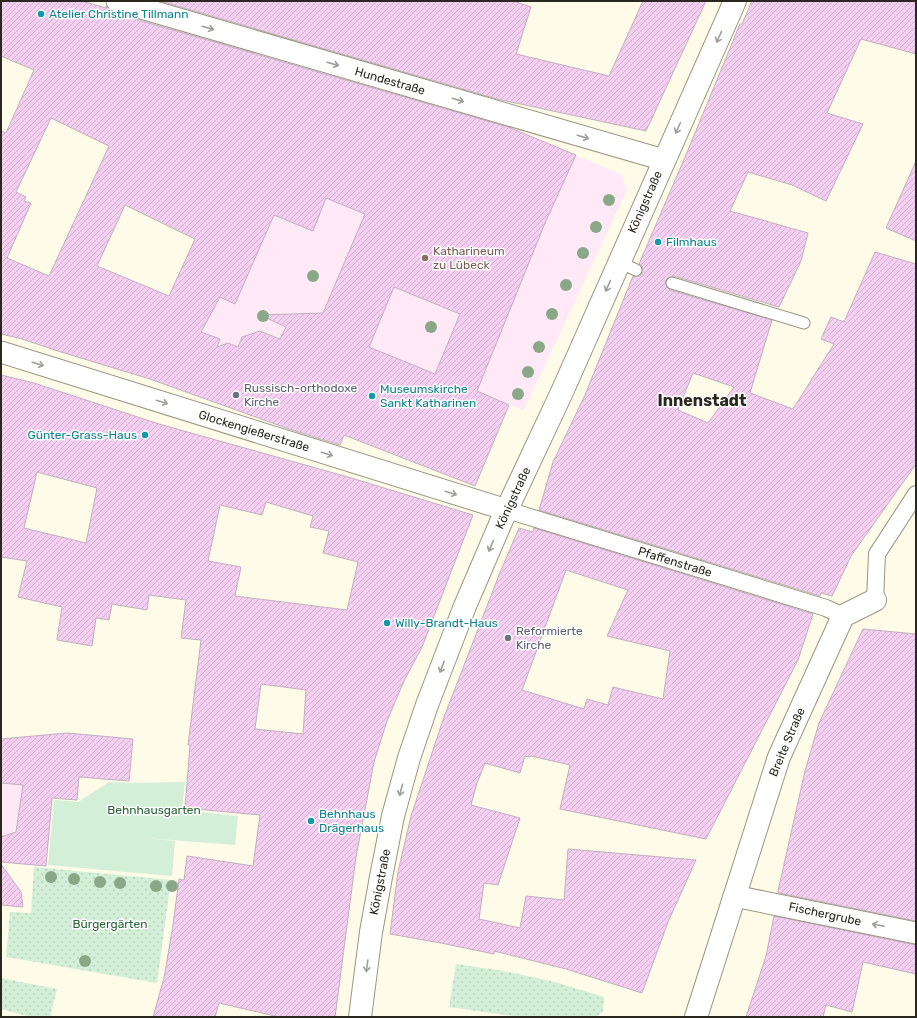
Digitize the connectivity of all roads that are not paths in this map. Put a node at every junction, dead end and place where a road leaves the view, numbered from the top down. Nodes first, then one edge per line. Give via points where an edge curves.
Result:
1 (117, 1) edge
2 (735, 1) edge
3 (664, 160) junction
4 (672, 283) dead end
5 (804, 323) dead end
6 (1, 352) edge
7 (916, 494) edge
8 (506, 510) junction
9 (875, 600) joint
10 (843, 616) junction
11 (734, 896) junction
12 (916, 933) edge
13 (360, 1017) edge
14 (696, 1017) edge

1 -> 3 street, Hundestraße
2 -> 3 street, Königstraße
3 -> 8 street, Königstraße via 627,266 562,392
4 - 5 lane
6 -> 8 street, Glockengießerstraße
7 - 9 street via 877,554
8 - 10 street, Pfaffenstraße via 826,608
8 -> 13 street, Königstraße via 465,606 409,758 381,877
9 - 10 street
10 - 11 street, Breite Straße via 779,757
12 -> 11 street, Fischergrube
11 - 14 street, Breite Straße

